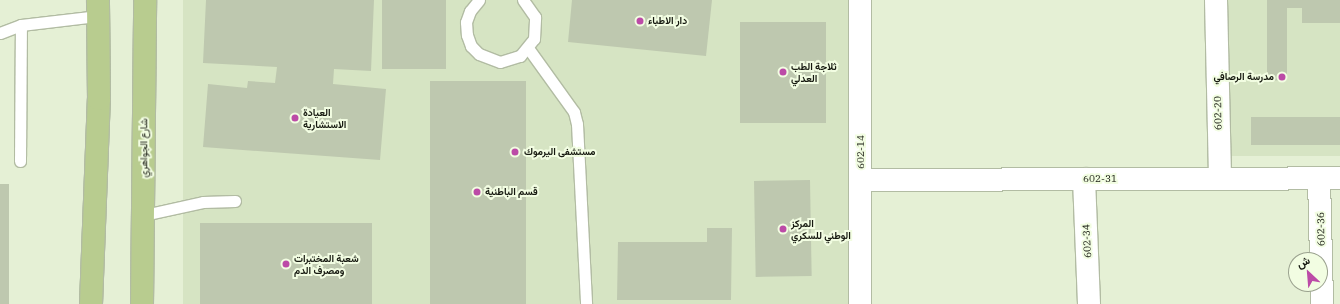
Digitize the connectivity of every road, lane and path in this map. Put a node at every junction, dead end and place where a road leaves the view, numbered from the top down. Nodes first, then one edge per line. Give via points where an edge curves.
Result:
1 (145, 0) edge
2 (477, 0) edge
3 (523, 0) edge
4 (860, 0) edge
5 (1216, 0) edge
6 (98, 8) edge
7 (21, 25) junction
8 (0, 33) edge
9 (528, 48) junction
10 (20, 161) dead end
11 (1220, 178) junction
12 (1330, 178) edge
13 (1084, 179) junction
14 (861, 180) junction
15 (235, 201) dead end
16 (144, 215) junction
17 (93, 299) edge
18 (141, 302) edge
19 (586, 304) edge
20 (860, 304) edge
21 (1089, 304) edge
22 (1322, 304) edge

1 - 16 main road, شارع الجواهري
2 - 9 lane via 466,22 469,40 479,54 500,62 510,60
3 - 9 lane via 535,17 536,28
4 - 14 street, 602-14
5 - 11 street, 602-20
6 - 7 lane
6 - 17 main road
7 - 8 lane
7 - 10 lane
9 - 19 lane via 574,112 577,124
11 - 12 street, 602-31
11 - 13 street, 602-31
12 - 22 street, 602-36
13 - 14 street, 602-31
13 - 21 street, 602-34
14 - 20 street, 602-14
15 - 16 lane via 203,202
16 - 18 main road, شارع الجواهري

